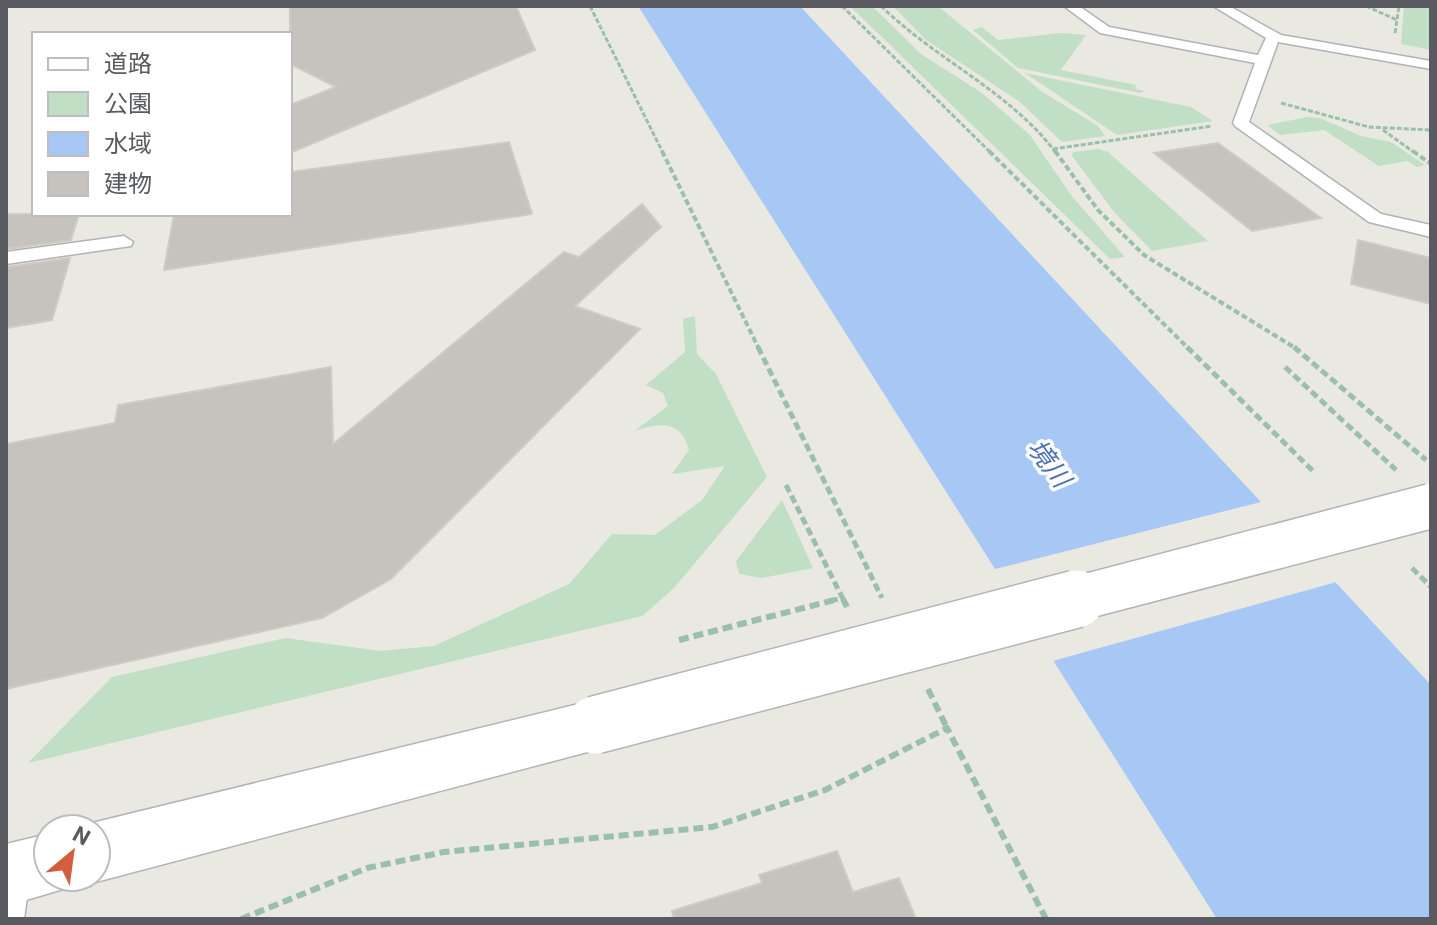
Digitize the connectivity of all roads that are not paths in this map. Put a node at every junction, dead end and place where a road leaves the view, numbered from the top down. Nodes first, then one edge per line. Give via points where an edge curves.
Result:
1 (1070, 6) edge
2 (1219, 6) edge
3 (1277, 38) junction
4 (1264, 60) junction
5 (1431, 65) edge
6 (1431, 231) edge
7 (124, 242) dead end
8 (6, 258) edge
9 (1420, 481) edge
10 (112, 848) edge

1 - 4 lane via 1105,30
2 - 3 lane
3 - 4 lane via 1270,41
3 - 5 lane
4 - 6 lane via 1241,123 1375,218
7 - 8 lane
9 - 10 street, bridge via 595,725

